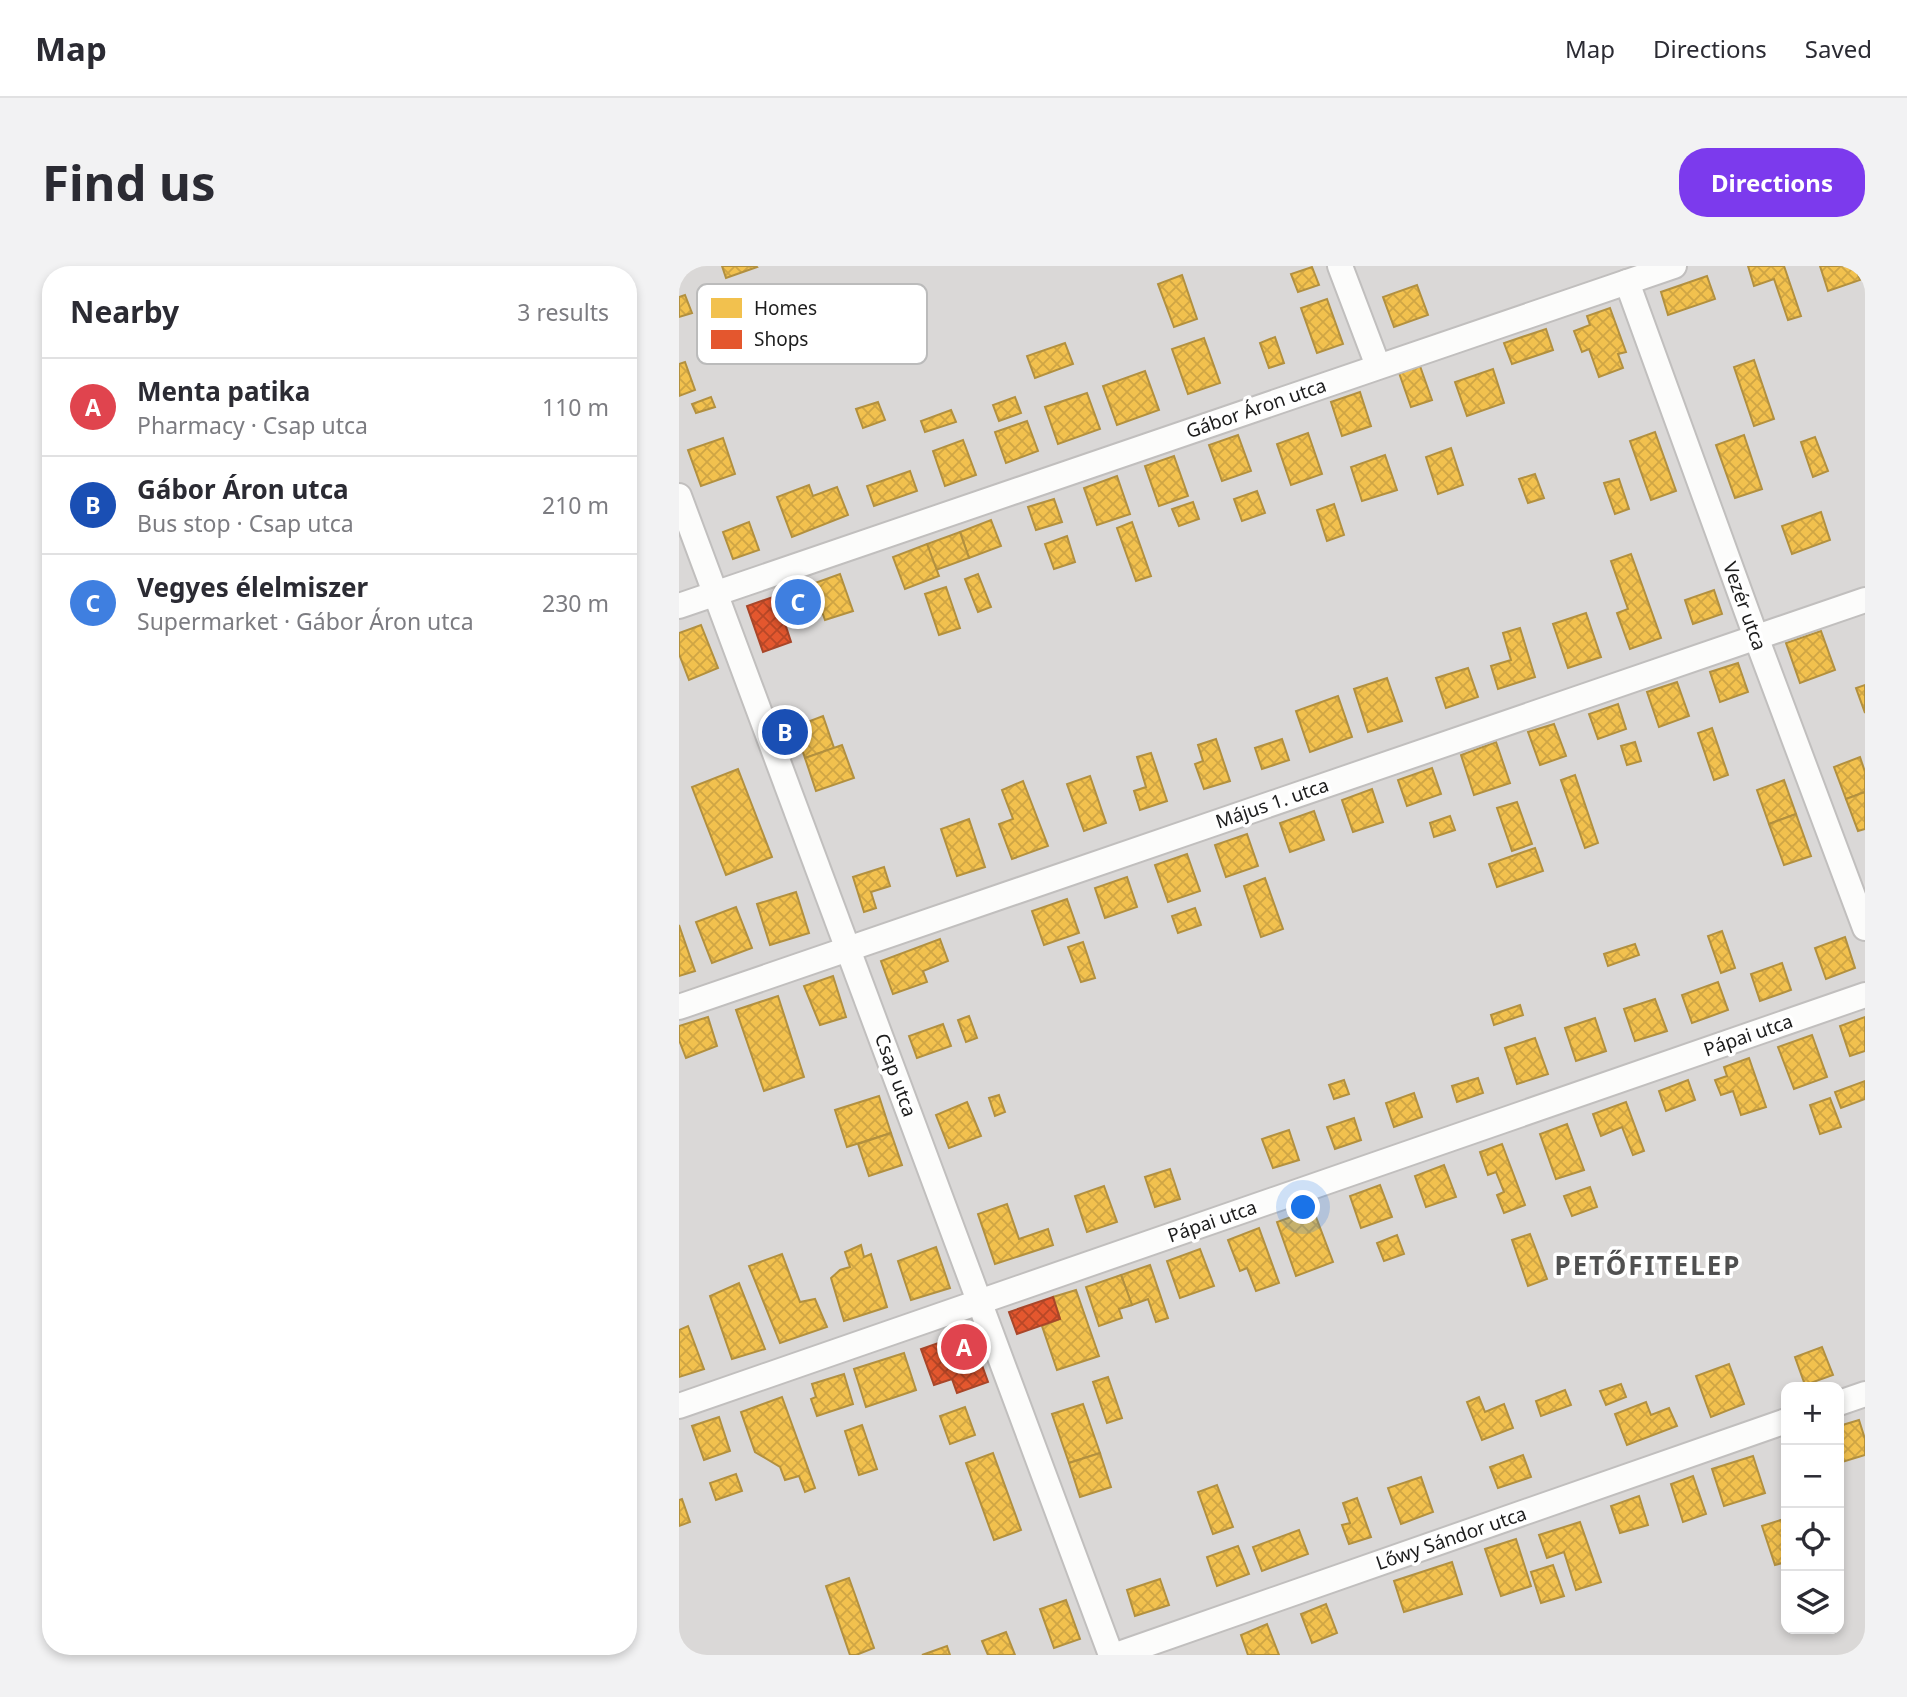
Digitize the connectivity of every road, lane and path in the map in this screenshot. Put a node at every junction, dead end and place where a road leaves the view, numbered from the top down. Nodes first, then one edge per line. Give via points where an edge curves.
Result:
1 (1340, 266) edge
2 (1674, 266) edge
3 (1627, 282) junction
4 (1378, 366) junction
5 (679, 496) edge
6 (715, 593) junction
7 (1865, 600) edge
8 (679, 606) edge
9 (1756, 637) junction
10 (1865, 928) edge
11 (848, 948) junction
12 (1865, 995) edge
13 (679, 1007) edge
14 (980, 1302) junction
15 (1865, 1394) edge
16 (1844, 1401) edge
17 (679, 1406) edge
18 (1781, 1423) edge
19 (1111, 1655) edge
20 (1116, 1655) edge

1 - 4 street
2 - 3 street, Gábor Áron utca
3 - 4 street, Gábor Áron utca
3 - 9 street, Vezér utca
4 - 6 street, Gábor Áron utca
5 - 6 street, Csap utca
6 - 8 street, Gábor Áron utca
6 - 11 street, Csap utca
7 - 9 street, Május 1. utca
9 - 10 street, Vezér utca
9 - 11 street, Május 1. utca
11 - 13 street, Május 1. utca
11 - 14 street, Csap utca
12 - 14 street, Pápai utca
14 - 17 street, Pápai utca
14 - 19 street, Csap utca
15 - 16 street
18 - 20 street, Lőwy Sándor utca

